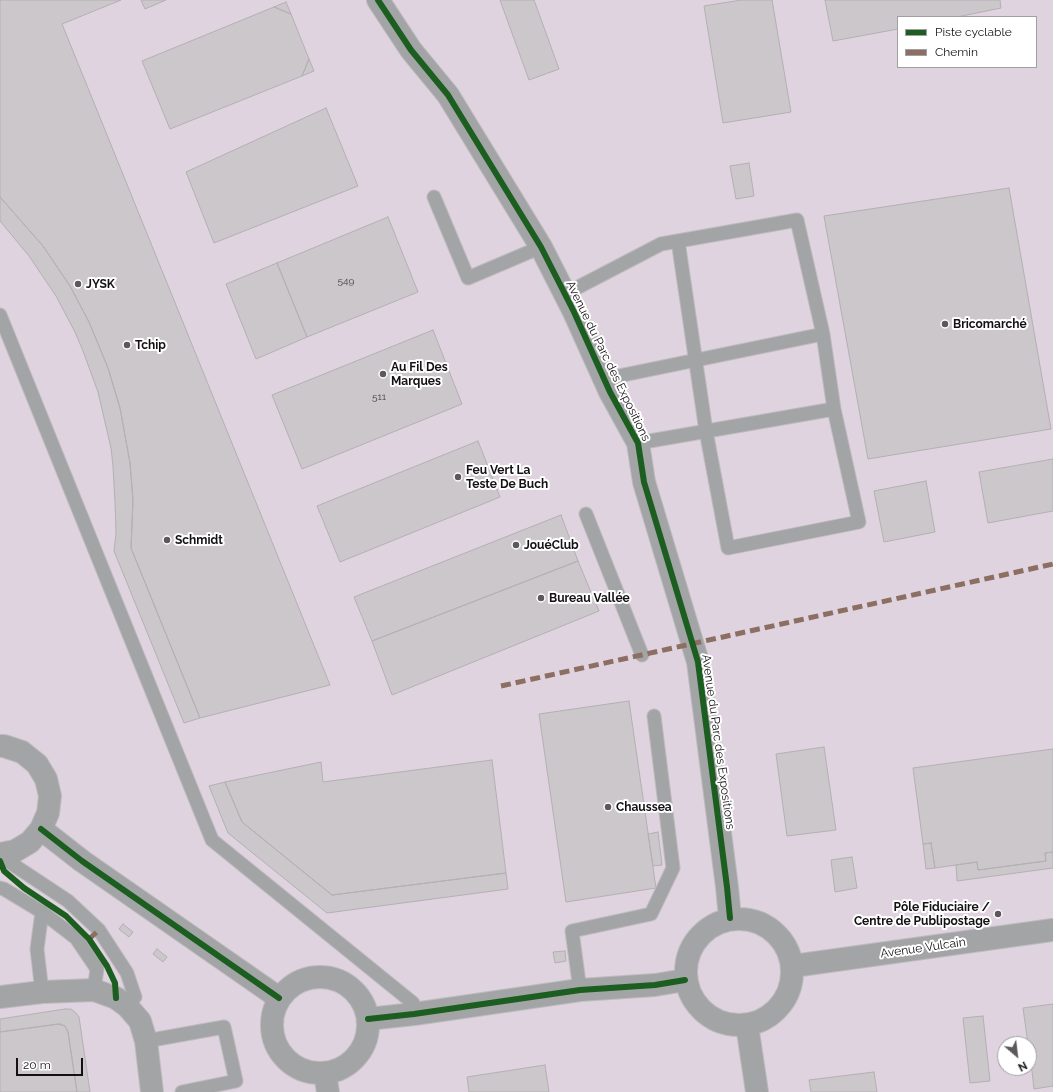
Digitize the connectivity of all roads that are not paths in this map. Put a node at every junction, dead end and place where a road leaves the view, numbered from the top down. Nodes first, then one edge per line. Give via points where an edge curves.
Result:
1 (378, 0) edge
2 (434, 197) dead end
3 (678, 241) junction
4 (541, 247) junction
5 (565, 294) junction
6 (0, 315) edge
7 (822, 334) junction
8 (695, 360) junction
9 (604, 379) junction
10 (834, 409) junction
11 (706, 431) junction
12 (638, 443) junction
13 (586, 514) dead end
14 (642, 655) dead end
15 (654, 716) dead end
16 (0, 746) edge
17 (41, 829) junction
18 (0, 855) edge
19 (0, 888) edge
20 (42, 912) junction
21 (730, 918) junction
22 (1053, 930) edge
23 (793, 966) junction
24 (685, 980) junction
25 (94, 990) junction
26 (580, 990) junction
27 (42, 992) junction
28 (0, 997) edge
29 (279, 998) junction
30 (127, 1006) junction
31 (414, 1014) junction
32 (368, 1019) junction
33 (747, 1025) junction
34 (146, 1041) junction
35 (327, 1083) edge
36 (152, 1092) edge
37 (182, 1092) edge
38 (757, 1092) edge

1 - 4 street, Avenue du Parc des Expositions via 411,50 448,95
2 - 4 lane via 468,278
3 - 5 lane via 660,244
3 - 7 lane via 797,220
3 - 8 lane
4 - 5 street, Avenue du Parc des Expositions
5 - 9 street, Avenue du Parc des Expositions
6 - 31 lane via 212,840 413,1003
7 - 8 lane
7 - 10 lane
8 - 9 lane
8 - 11 lane
9 - 12 street, Avenue du Parc des Expositions
10 - 11 lane
10 - 11 lane via 859,522 728,548
11 - 12 lane
12 - 21 street, Avenue du Parc des Expositions via 644,482 698,662
13 - 14 lane
15 - 26 lane via 673,868 652,914 572,931
16 - 17 street via 22,752 36,764 46,779 50,796 48,813
17 - 18 street via 30,842 15,851
17 - 29 street via 82,861
18 - 30 lane via 68,901 99,930 127,973 135,997
19 - 20 lane
20 - 25 lane via 76,938 97,969
20 - 27 lane via 37,949
21 - 23 street via 760,922 775,932 786,945
21 - 24 street via 708,928 695,940 687,956
22 - 23 street, Avenue Vulcain
23 - 33 street via 787,997 776,1011 762,1021
24 - 26 street via 655,985
24 - 33 street via 697,1006 711,1018 727,1025
25 - 27 street
25 - 30 street via 116,998
26 - 31 street
27 - 28 street
29 - 32 street via 289,987 302,980 316,977 331,978 345,983 356,993 364,1005
29 - 35 street via 273,1012 271,1028 274,1043 282,1057 294,1067
30 - 34 street via 140,1021
31 - 32 street
32 - 35 street via 368,1034 362,1049 353,1061
33 - 38 street
34 - 36 street
34 - 37 lane via 224,1027 236,1081

